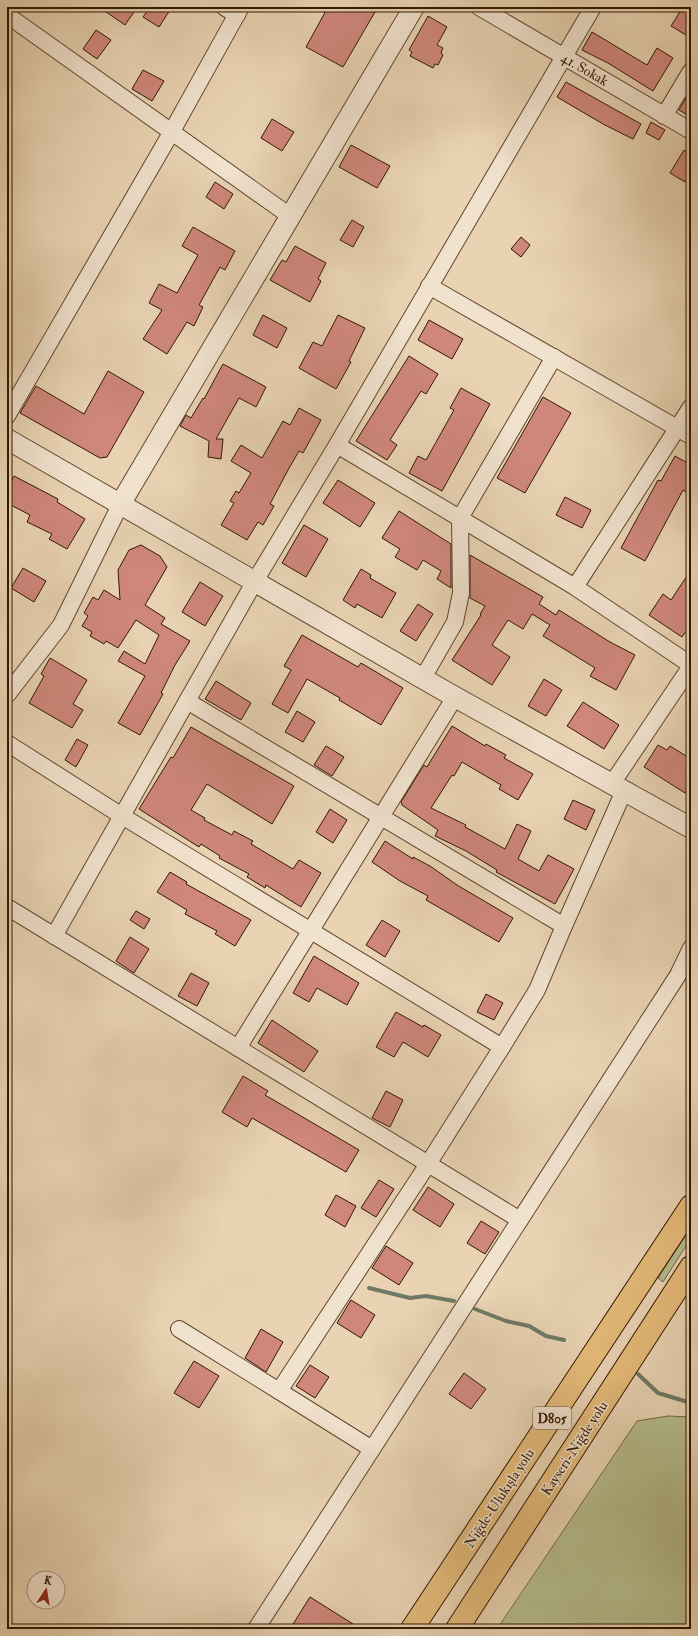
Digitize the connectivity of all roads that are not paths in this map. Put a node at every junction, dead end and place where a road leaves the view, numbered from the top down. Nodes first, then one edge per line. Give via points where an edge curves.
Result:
1 (414, 7) edge
2 (479, 7) edge
3 (593, 7) edge
4 (234, 10) edge
5 (7, 15) edge
6 (563, 57) junction
7 (691, 71) edge
8 (664, 116) junction
9 (691, 131) edge
10 (171, 133) junction
11 (290, 216) junction
12 (429, 286) junction
13 (554, 357) junction
14 (691, 407) edge
15 (7, 416) edge
16 (684, 432) edge
17 (7, 439) edge
18 (337, 445) junction
19 (121, 503) junction
20 (460, 518) junction
21 (255, 582) junction
22 (575, 587) junction
23 (691, 666) edge
24 (423, 678) junction
25 (7, 695) edge
26 (455, 697) junction
27 (187, 701) junction
28 (7, 743) edge
29 (617, 788) junction
30 (122, 816) junction
31 (381, 816) junction
32 (688, 826) edge
33 (7, 907) edge
34 (564, 926) junction
35 (311, 930) junction
36 (54, 936) junction
37 (691, 948) edge
38 (502, 1047) junction
39 (238, 1048) junction
40 (428, 1164) junction
41 (691, 1206) edge
42 (520, 1220) junction
43 (691, 1267) edge
44 (179, 1330) dead end
45 (279, 1391) junction
46 (372, 1449) junction
47 (256, 1629) edge
48 (412, 1629) edge
49 (457, 1629) edge

1 - 11 street
2 - 6 street, 41. Sokak
3 - 6 street
4 - 10 street
5 - 10 street
6 - 8 street, 41. Sokak
6 - 12 street
7 - 8 street
8 - 9 street, 41. Sokak
10 - 11 street
10 - 15 street
11 - 19 street
12 - 13 street
12 - 18 street
13 - 16 street
13 - 20 street
14 - 16 street
16 - 22 street
17 - 19 street
18 - 20 street
18 - 21 street
19 - 21 street
19 - 25 street via 61,625
20 - 22 street
20 - 24 street via 461,593 455,622
21 - 24 street
21 - 27 street
22 - 23 street
23 - 29 street
24 - 26 street
26 - 29 street
26 - 31 street
27 - 30 street
27 - 31 street
28 - 30 street
29 - 32 street
29 - 34 street
30 - 35 street
30 - 36 street
31 - 34 street
31 - 35 street
33 - 36 street
34 - 38 street via 537,990
35 - 38 street
35 - 39 street
36 - 39 street
37 - 42 street via 678,975
38 - 40 street
39 - 40 street
40 - 42 street
40 - 45 street
41 - 48 highway, Niğde-Ulukışla yolu / D805
42 - 46 street
43 - 49 highway, Kayseri-Niğde yolu / D805
44 - 45 street
45 - 46 street
46 - 47 street

